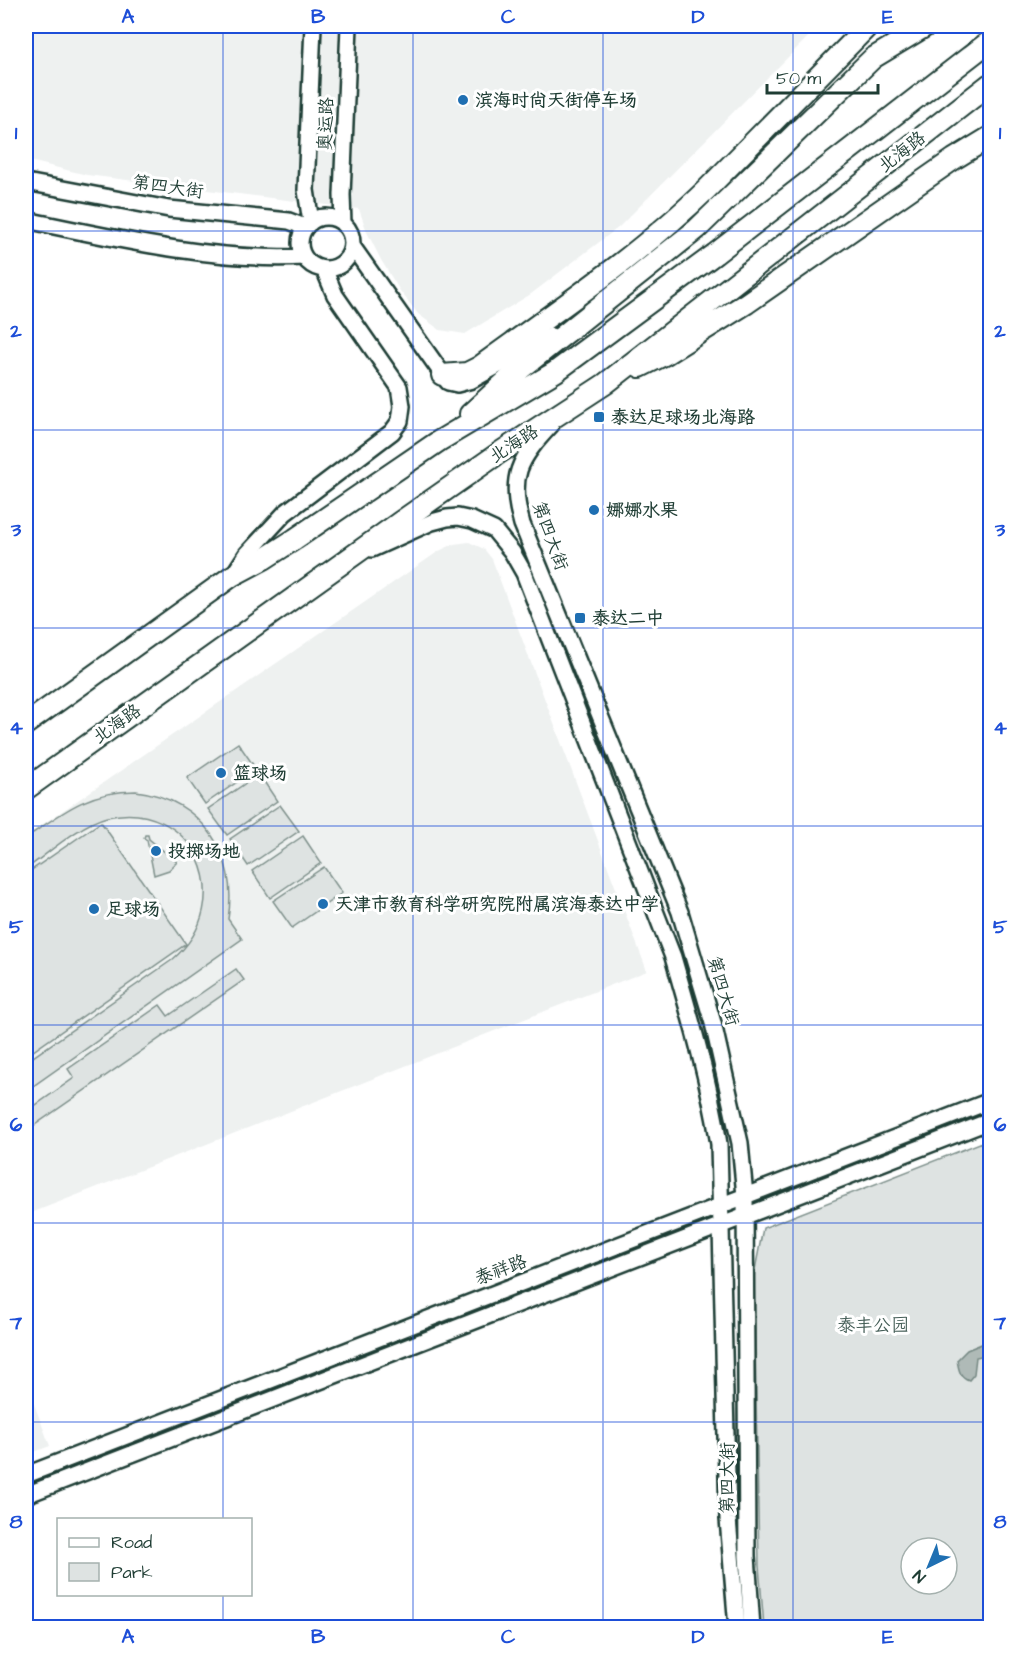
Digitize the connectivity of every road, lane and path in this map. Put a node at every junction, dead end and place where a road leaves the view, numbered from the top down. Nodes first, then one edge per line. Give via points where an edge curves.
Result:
1 (313, 26) edge
2 (349, 26) edge
3 (867, 26) edge
4 (926, 26) edge
5 (990, 41) edge
6 (990, 84) edge
7 (990, 137) edge
8 (26, 182) edge
9 (26, 220) edge
10 (343, 224) junction
11 (308, 225) junction
12 (352, 246) junction
13 (304, 257) junction
14 (324, 269) junction
15 (593, 312) junction
16 (442, 375) junction
17 (605, 384) junction
18 (564, 412) junction
19 (439, 441) junction
20 (352, 557) junction
21 (232, 576) junction
22 (26, 724) edge
23 (26, 789) edge
24 (990, 1101) edge
25 (990, 1121) edge
26 (745, 1196) junction
27 (720, 1206) junction
28 (745, 1217) junction
29 (721, 1226) junction
30 (26, 1475) edge
31 (26, 1495) edge
32 (737, 1628) edge
33 (752, 1628) edge

1 - 11 street, 奥运路
2 - 10 street, 奥运路
3 - 16 main road via 680,216 479,367 467,373
4 - 15 main road via 890,46 855,74 717,210
5 - 19 main road, 北海路 via 555,372
6 - 17 main road, 北海路
7 - 17 main road via 747,303 664,355
8 - 11 street, 第四大街 via 169,209
9 - 13 street via 216,254
10 - 11 street, 第四大街 via 328,217
10 - 12 street
11 - 13 street via 300,242
12 - 14 street via 339,266
12 - 16 street
13 - 14 street
14 - 21 street via 335,295 399,387 400,421 392,432 285,513
15 - 16 street via 472,380 457,384
15 - 19 main road
17 - 18 main road, 北海路
18 - 20 main road, 北海路
18 - 26 street, 第四大街 via 524,459 514,488 516,506 680,912 713,1023 740,1143
19 - 21 main road, 北海路 via 295,539
20 - 23 main road, 北海路
20 - 27 street, 第四大街 via 432,522 458,517 494,530 524,573 673,957 713,1108 719,1144
21 - 22 main road, 北海路
24 - 26 street, 泰祥路
25 - 28 street
26 - 27 street, 泰祥路
26 - 28 street, 第四大街
27 - 29 street, 第四大街
27 - 30 street, 泰祥路
28 - 29 street
28 - 33 street, 第四大街 via 747,1556
29 - 31 street
29 - 32 street, 第四大街 via 728,1519

